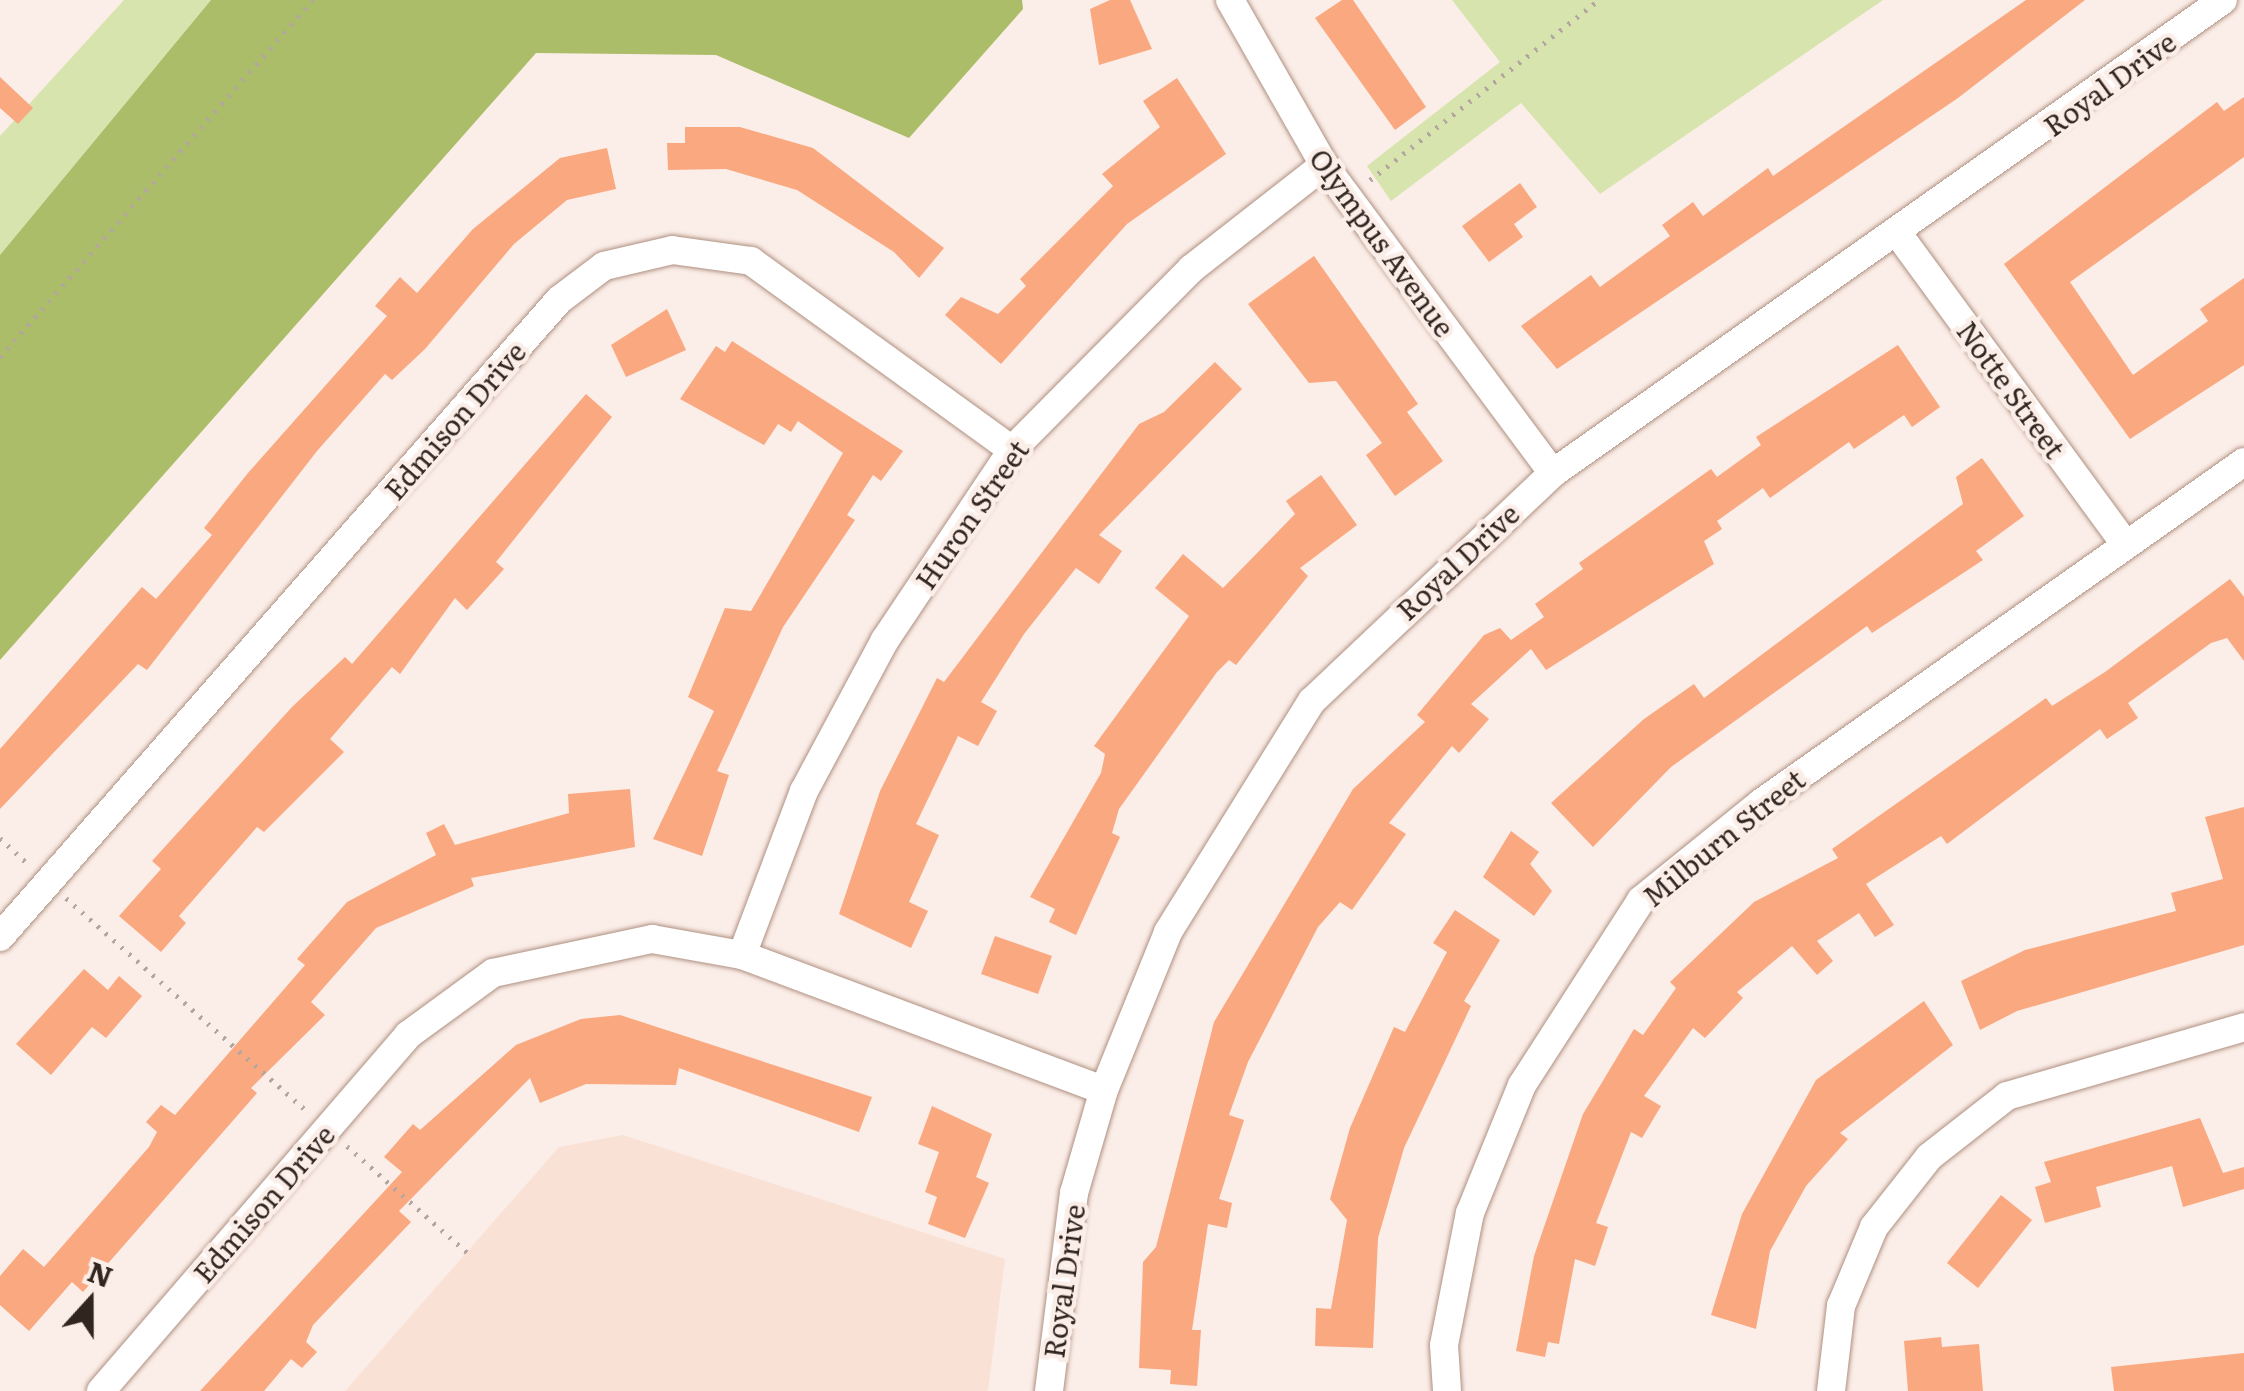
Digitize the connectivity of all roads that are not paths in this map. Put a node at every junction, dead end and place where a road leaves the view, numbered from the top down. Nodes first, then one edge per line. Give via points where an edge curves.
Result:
1 (1230, 0) edge
2 (2224, 0) edge
3 (1324, 165) junction
4 (1900, 235) junction
5 (1012, 450) junction
6 (2244, 462) edge
7 (1553, 473) junction
8 (2125, 544) junction
9 (0, 937) edge
10 (742, 955) junction
11 (2244, 1026) edge
12 (1104, 1090) junction
13 (102, 1391) edge
14 (1049, 1391) edge
15 (1447, 1391) edge
16 (1831, 1391) edge

1 - 3 street, Olympus Avenue
2 - 4 street, Royal Drive
3 - 5 street, Huron Street via 1191,269
3 - 7 street, Olympus Avenue
4 - 7 street, Royal Drive
4 - 8 street, Notte Street
5 - 9 street, Edmison Drive via 751,261 672,250 604,266 559,300
5 - 10 street, Huron Street via 876,656 804,791
6 - 8 street, Milburn Street
7 - 12 street, Royal Drive via 1312,702 1168,932
8 - 15 street, Milburn Street via 1640,900 1522,1085 1470,1214 1444,1345
10 - 12 street, Edmison Drive
10 - 13 street, Edmison Drive via 652,939 577,948 492,972 408,1035
11 - 16 street via 2007,1096 1929,1157 1874,1227 1847,1290
12 - 14 street, Royal Drive via 1074,1193

